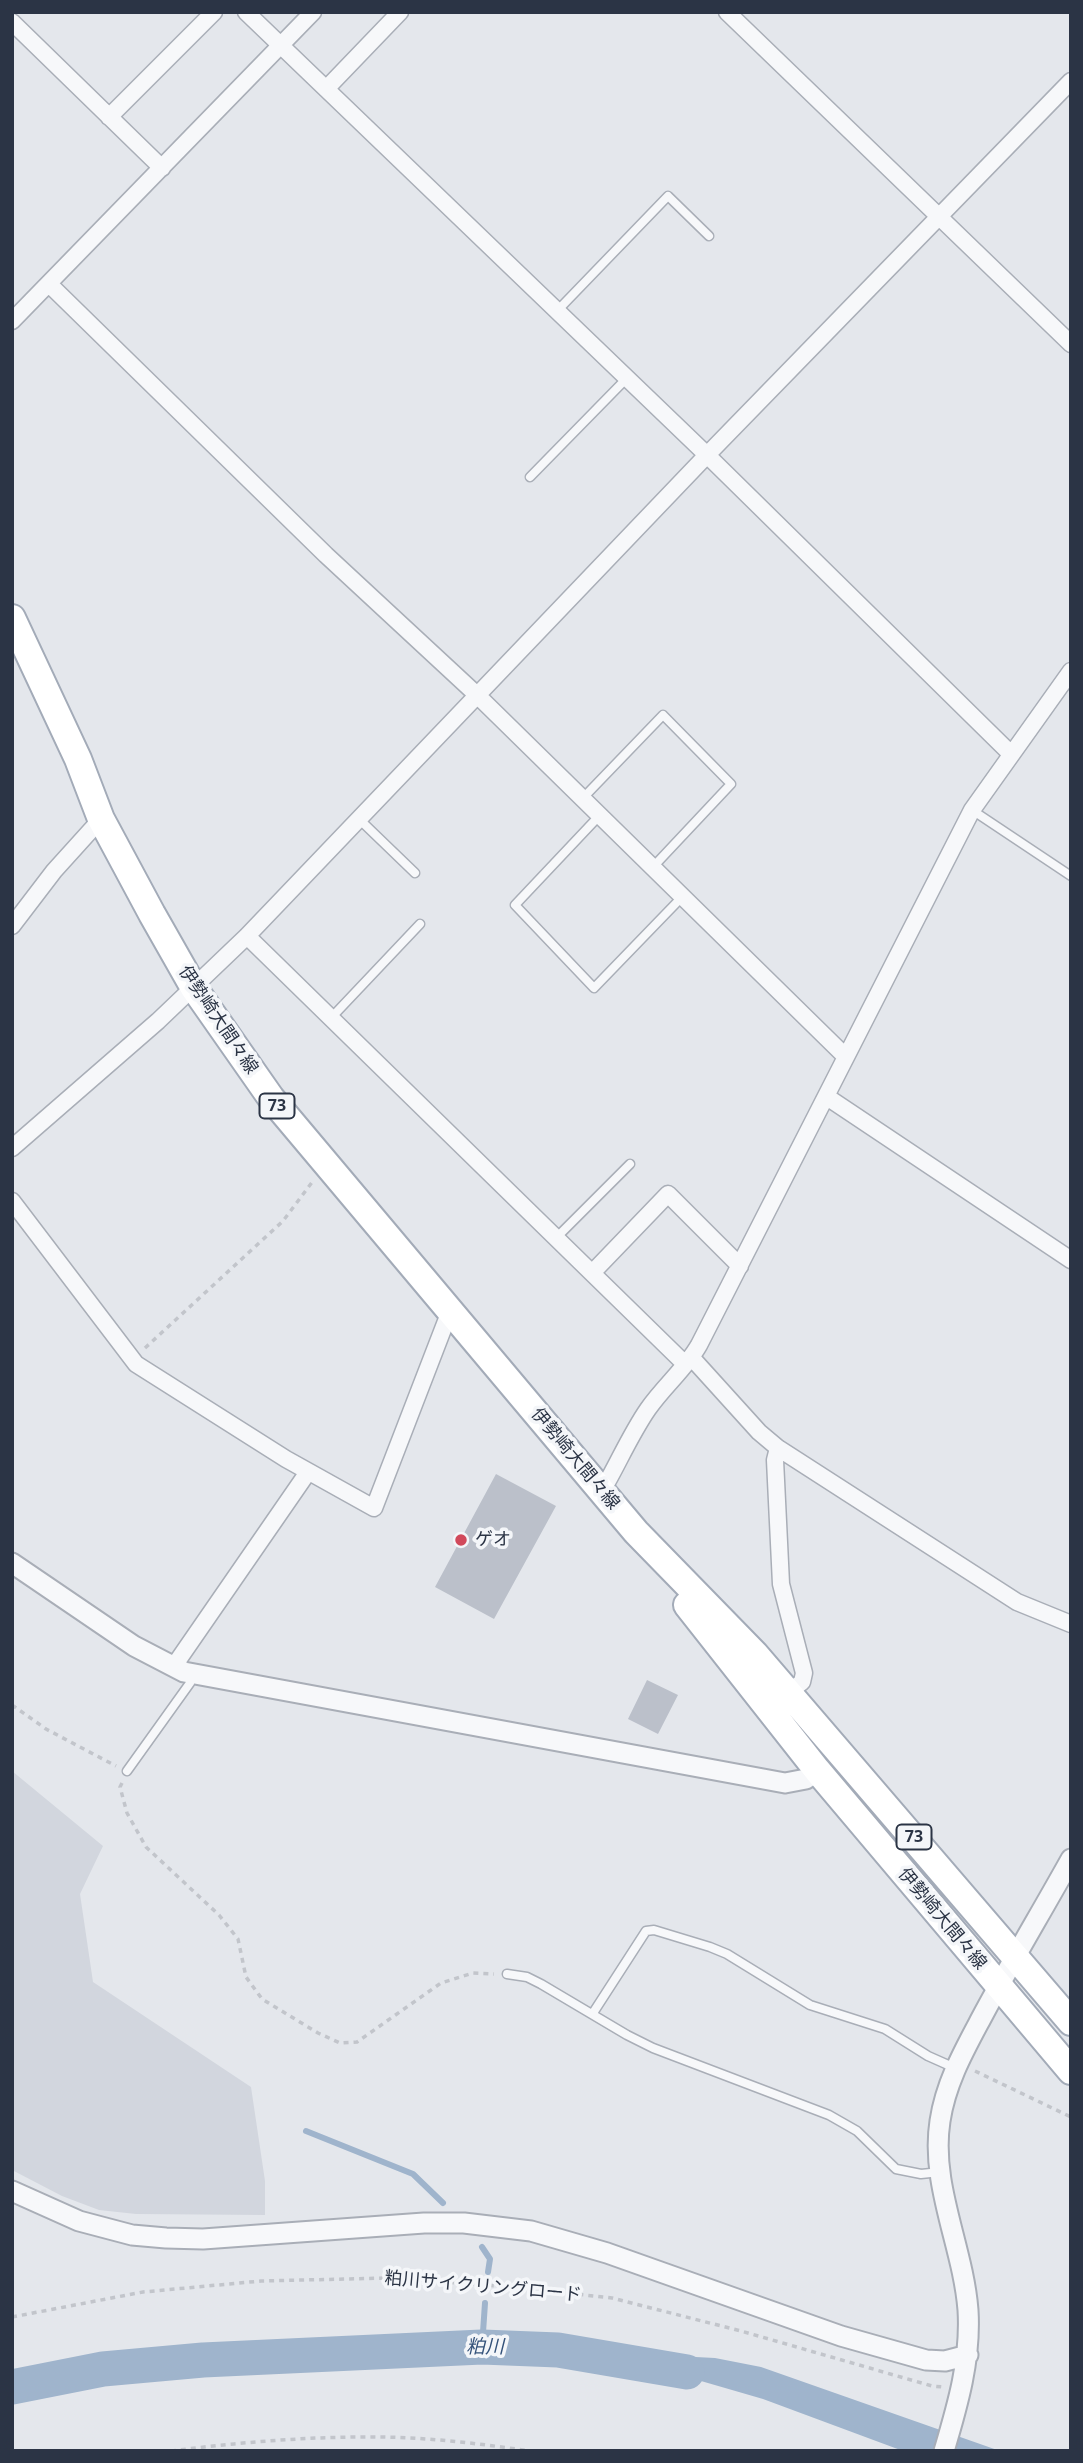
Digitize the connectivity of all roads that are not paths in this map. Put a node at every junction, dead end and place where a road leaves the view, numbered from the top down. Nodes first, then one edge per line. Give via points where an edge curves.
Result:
1 (214, 12) edge
2 (246, 12) edge
3 (313, 12) edge
4 (400, 12) edge
5 (727, 12) edge
6 (12, 22) edge
7 (281, 46) junction
8 (1071, 81) edge
9 (326, 89) junction
10 (109, 117) junction
11 (162, 168) junction
12 (937, 218) junction
13 (709, 236) dead end
14 (49, 285) junction
15 (557, 311) junction
16 (12, 321) edge
17 (1071, 344) edge
18 (627, 378) junction
19 (707, 455) junction
20 (530, 477) dead end
21 (12, 618) edge
22 (1071, 671) edge
23 (477, 695) junction
24 (1011, 754) junction
25 (583, 799) junction
26 (972, 810) junction
27 (600, 815) junction
28 (101, 819) junction
29 (359, 819) junction
30 (653, 867) junction
31 (415, 873) dead end
32 (1071, 876) edge
33 (683, 896) junction
34 (420, 923) dead end
35 (12, 926) edge
36 (247, 936) junction
37 (194, 988) junction
38 (331, 1018) junction
39 (845, 1056) junction
40 (827, 1097) junction
41 (12, 1148) edge
42 (630, 1164) dead end
43 (12, 1201) edge
44 (556, 1238) junction
45 (1071, 1260) edge
46 (740, 1266) junction
47 (592, 1273) junction
48 (450, 1311) junction
49 (688, 1361) junction
50 (778, 1448) junction
51 (308, 1472) junction
52 (602, 1491) junction
53 (636, 1532) junction
54 (12, 1563) edge
55 (1071, 1624) edge
56 (174, 1666) junction
57 (194, 1674) junction
58 (789, 1692) junction
59 (817, 1770) junction
60 (127, 1771) road end
61 (1071, 1859) edge
62 (1015, 1956) junction
63 (506, 1974) road end
64 (998, 1986) junction
65 (593, 2013) junction
66 (1071, 2022) edge
67 (956, 2068) junction
68 (1071, 2071) edge
69 (940, 2172) junction
70 (12, 2191) edge
71 (968, 2355) junction
72 (944, 2451) edge

1 - 10 street
2 - 7 street
3 - 7 street
4 - 9 street
5 - 12 street
6 - 10 street
7 - 9 street
7 - 11 street
8 - 12 street
9 - 15 street
10 - 11 street
11 - 14 street
12 - 17 street
12 - 19 street
13 - 15 lane via 668,196
14 - 16 street
14 - 23 street
15 - 18 street
18 - 19 street
18 - 20 lane
19 - 23 street
19 - 24 street
21 - 28 main road, 伊勢崎大間々線 / 73
22 - 24 street
23 - 25 street
23 - 29 street
24 - 26 street
25 - 27 street
25 - 30 lane via 663,715 731,784
26 - 32 lane
26 - 39 street
27 - 30 street
27 - 33 lane via 515,905 594,988
28 - 35 street
28 - 37 main road, 伊勢崎大間々線 / 73
29 - 31 lane
29 - 36 street
30 - 33 street
33 - 39 street
34 - 38 lane
36 - 37 street
36 - 38 street
37 - 41 street
37 - 48 main road, 伊勢崎大間々線 / 73 via 271,1098
38 - 44 street
39 - 40 street
40 - 45 street
40 - 46 street
42 - 44 lane
43 - 51 street via 133,1359
44 - 47 street
46 - 47 street via 668,1194
46 - 49 street
47 - 49 street
48 - 51 street via 374,1508
48 - 52 main road, 伊勢崎大間々線 / 73
49 - 50 street
49 - 52 street via 648,1409
50 - 55 street via 1017,1602
50 - 58 street via 781,1584 804,1673 802,1682
51 - 56 street
52 - 53 main road, 伊勢崎大間々線 / 73
53 - 58 main road, 伊勢崎大間々線 / 73
53 - 59 main road, 伊勢崎大間々線 / 73 via 667,1580
54 - 56 street via 134,1646
56 - 57 street
57 - 59 street via 785,1783 806,1779
57 - 60 lane
58 - 62 main road, 伊勢崎大間々線 / 73
59 - 64 main road, 伊勢崎大間々線 / 73
61 - 62 street
62 - 64 street
62 - 66 main road, 伊勢崎大間々線 / 73
63 - 65 lane via 527,1977
64 - 67 street
64 - 68 main road, 伊勢崎大間々線 / 73
65 - 67 lane via 646,1931 654,1930 727,1954 810,2005 885,2029
65 - 69 lane via 653,2048 829,2115 857,2131 896,2169
67 - 69 street via 940,2120
69 - 71 street via 968,2308
70 - 71 street via 79,2221 132,2235 166,2238 424,2223 531,2231 607,2253 841,2336 926,2360
71 - 72 street

